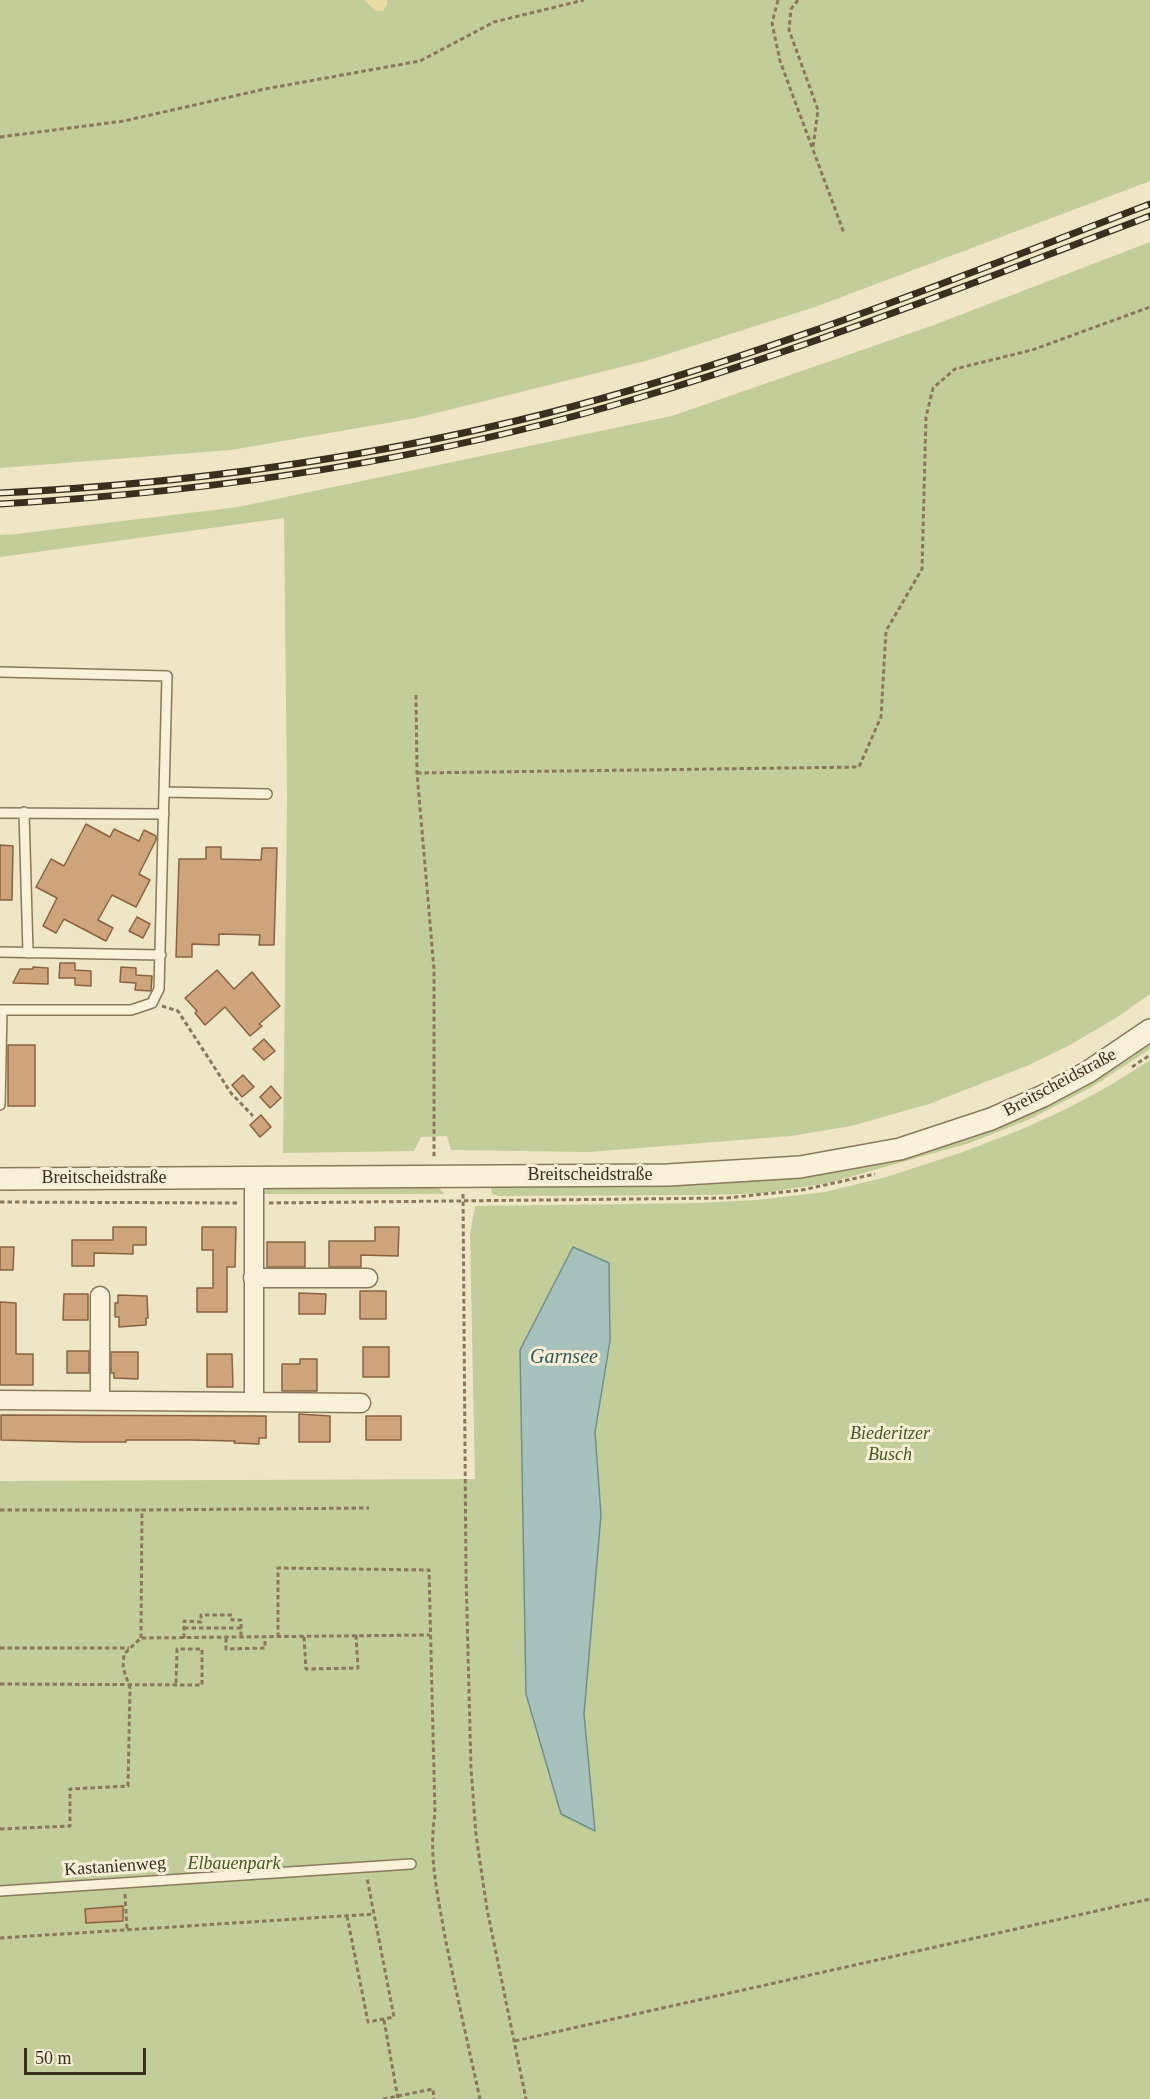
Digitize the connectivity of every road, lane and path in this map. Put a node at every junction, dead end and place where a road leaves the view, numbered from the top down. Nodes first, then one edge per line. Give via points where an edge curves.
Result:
1 (584, 0) edge
2 (778, 0) edge
3 (798, 0) edge
4 (0, 137) edge
5 (813, 148) junction
6 (844, 233) dead end
7 (1150, 307) edge
8 (0, 672) edge
9 (416, 695) dead end
10 (417, 773) junction
11 (165, 792) junction
12 (267, 794) dead end
13 (24, 812) junction
14 (0, 813) edge
15 (164, 814) junction
16 (0, 952) edge
17 (28, 952) junction
18 (161, 955) junction
19 (152, 1003) junction
20 (1, 1010) edge
21 (1150, 1030) edge
22 (0, 1105) edge
23 (253, 1116) dead end
24 (433, 1175) junction
25 (254, 1178) junction
26 (0, 1179) edge
27 (475, 1201) dead end
28 (0, 1202) edge
29 (253, 1203) junction
30 (463, 1212) dead end
31 (253, 1278) junction
32 (368, 1278) dead end
33 (100, 1296) dead end
34 (0, 1400) edge
35 (100, 1401) junction
36 (254, 1402) junction
37 (361, 1403) dead end
38 (369, 1508) dead end
39 (0, 1510) edge
40 (142, 1510) junction
41 (219, 1609) dead end
42 (219, 1615) junction
43 (184, 1628) junction
44 (241, 1628) junction
45 (356, 1635) junction
46 (430, 1635) junction
47 (304, 1636) junction
48 (265, 1637) junction
49 (278, 1637) junction
50 (141, 1638) junction
51 (184, 1638) junction
52 (226, 1638) junction
53 (241, 1638) junction
54 (0, 1648) edge
55 (129, 1648) junction
56 (0, 1684) edge
57 (129, 1685) junction
58 (176, 1685) junction
59 (0, 1829) edge
60 (411, 1864) dead end
61 (365, 1867) junction
62 (124, 1883) junction
63 (0, 1891) edge
64 (1150, 1899) edge
65 (374, 1914) junction
66 (348, 1916) junction
67 (127, 1929) junction
68 (0, 1938) edge
69 (384, 2020) junction
70 (515, 2041) junction
71 (398, 2098) edge
72 (383, 2099) edge
73 (434, 2099) edge
74 (480, 2099) edge
75 (526, 2099) edge

1 - 4 path via 494,22 420,62 265,89 124,121
2 - 5 path via 772,23 780,61
3 - 5 path via 791,9 789,30 818,110
5 - 6 path
7 - 10 path via 1032,350 955,369 933,388 926,417 922,569 886,631 881,717 859,767
8 - 11 lane via 167,676
9 - 10 path
10 - 24 path via 434,969
11 - 12 lane
11 - 15 lane
13 - 14 lane
13 - 15 lane
13 - 17 lane
15 - 18 lane
16 - 17 lane
17 - 18 lane
18 - 19 lane via 159,989
19 - 20 lane via 131,1010
19 - 23 path via 178,1011 231,1093
20 - 22 lane
21 - 24 street, Breitscheidstraße via 1088,1072 1018,1108 921,1143 860,1158 729,1173
24 - 25 street, Breitscheidstraße
25 - 26 street, Breitscheidstraße
25 - 29 street
27 - 29 path, Breitscheidstraße
28 - 29 path, Breitscheidstraße
29 - 31 street
30 - 70 path via 471,1768 480,1872
31 - 32 street
31 - 36 street
33 - 35 street
34 - 35 street
35 - 36 street
36 - 37 street
38 - 40 path
39 - 40 path
40 - 50 path
41 - 42 path
42 - 43 path via 201,1615 201,1622 184,1621
42 - 44 path via 241,1620
43 - 44 path
43 - 51 path
44 - 53 path
45 - 46 path
45 - 47 path
45 - 47 path via 358,1668 306,1669
46 - 49 path via 429,1570 278,1568
46 - 74 path via 435,1814 431,1836 435,1886
47 - 49 path
48 - 49 path
48 - 52 path via 265,1648 236,1649 226,1649
48 - 53 path
50 - 51 path
50 - 55 path
51 - 52 path
52 - 53 path
54 - 55 path
55 - 57 path via 124,1654 123,1668
56 - 57 path
57 - 58 path
57 - 59 path via 128,1786 70,1789 70,1826
58 - 58 path via 202,1685 202,1649 177,1649
60 - 61 lane, Kastanienweg
61 - 62 lane, Kastanienweg
61 - 65 path
62 - 63 lane, Kastanienweg
62 - 67 path
64 - 70 path
65 - 66 path
65 - 69 path via 394,2017
66 - 67 path
66 - 69 path via 368,2022
67 - 68 path
69 - 71 path
70 - 75 path
71 - 72 path
71 - 73 path via 433,2089

